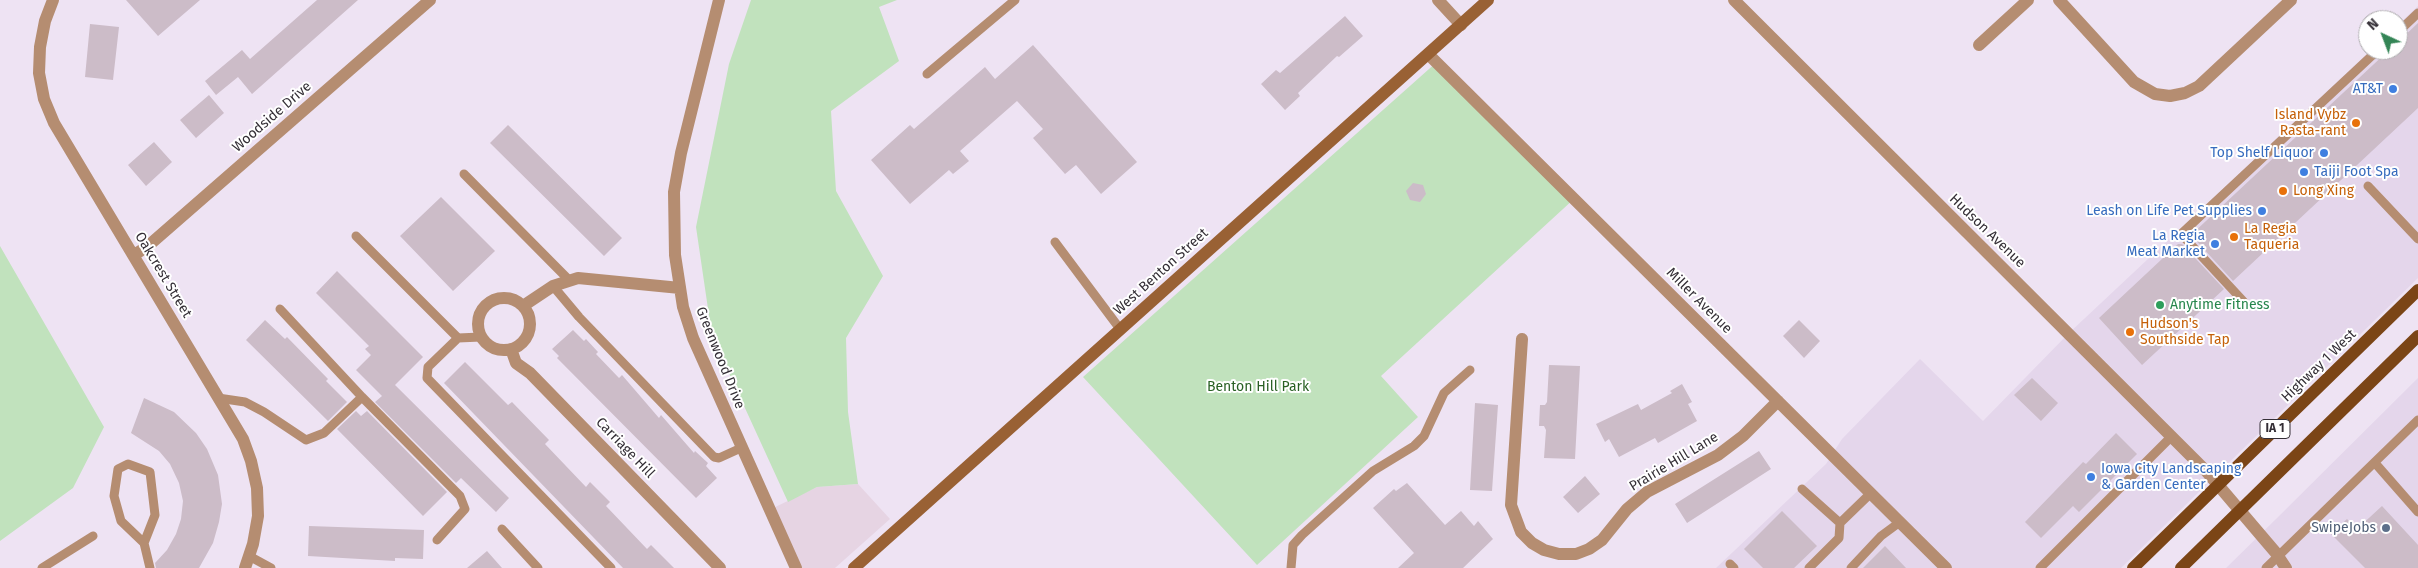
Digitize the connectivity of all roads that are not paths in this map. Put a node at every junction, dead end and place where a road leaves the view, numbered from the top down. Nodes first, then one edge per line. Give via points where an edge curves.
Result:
1 (53, 0) edge
2 (430, 0) edge
3 (719, 0) edge
4 (1015, 0) edge
5 (1438, 0) edge
6 (1488, 0) edge
7 (1734, 0) edge
8 (2028, 0) edge
9 (2059, 0) edge
10 (2291, 0) edge
11 (2418, 13) edge
12 (2408, 22) edge
13 (1461, 25) junction
14 (1980, 45) dead end
15 (1429, 55) junction
16 (2367, 60) edge
17 (928, 74) dead end
18 (464, 174) dead end
19 (2368, 186) dead end
20 (356, 236) dead end
21 (2418, 239) edge
22 (1055, 242) dead end
23 (134, 255) junction
24 (568, 279) junction
25 (553, 286) junction
26 (680, 288) junction
27 (2418, 290) edge
28 (2244, 302) dead end
29 (523, 306) junction
30 (280, 309) dead end
31 (1120, 329) junction
32 (2418, 336) edge
33 (481, 337) junction
34 (458, 338) junction
35 (1522, 339) dead end
36 (511, 349) junction
37 (1470, 370) dead end
38 (362, 397) junction
39 (218, 398) junction
40 (1778, 401) junction
41 (2418, 420) edge
42 (2172, 436) junction
43 (742, 448) junction
44 (2375, 462) junction
45 (2217, 486) junction
46 (1802, 489) dead end
47 (1871, 493) junction
48 (2240, 511) junction
49 (2418, 512) edge
50 (1900, 522) junction
51 (1840, 523) junction
52 (502, 529) dead end
53 (93, 536) dead end
54 (437, 540) dead end
55 (144, 543) junction
56 (249, 556) junction
57 (2278, 556) junction
58 (42, 568) edge
59 (150, 568) edge
60 (245, 568) edge
61 (271, 568) edge
62 (538, 568) edge
63 (611, 568) edge
64 (720, 568) edge
65 (796, 568) edge
66 (854, 568) edge
67 (1291, 568) edge
68 (1809, 568) edge
69 (1851, 568) edge
70 (1946, 568) edge
71 (2040, 568) edge
72 (2133, 568) edge
73 (2181, 568) edge
74 (2266, 568) edge
75 (2286, 568) edge

1 - 23 street, Oakcrest Street via 44,21 40,47 39,73 44,99 54,123
2 - 23 street, Woodside Drive
3 - 26 street, Greenwood Drive via 674,192 675,255
4 - 17 lane
5 - 13 street
6 - 13 street, West Benton Street
7 - 42 street, Hudson Avenue
8 - 14 street
9 - 10 street via 2134,82 2155,94 2170,96 2199,86
11 - 12 lane
13 - 15 street, West Benton Street
15 - 31 street, West Benton Street
15 - 40 street, Miller Avenue
16 - 28 lane via 2181,234
18 - 24 lane
19 - 21 lane
20 - 34 lane
22 - 31 lane
23 - 39 street, Oakcrest Street
24 - 25 street
24 - 26 street
25 - 29 street
25 - 43 lane via 714,457
26 - 43 street, Greenwood Drive via 693,338
27 - 45 main road, Highway 1 West / IA 1
29 - 33 street via 511,298 502,297 486,304 478,321
29 - 36 street via 529,314 529,332 520,344
30 - 38 lane
31 - 66 street, West Benton Street
32 - 48 main road, IA 1
33 - 34 lane
33 - 36 street via 492,347
34 - 63 lane via 428,367 427,378
35 - 40 street, Prairie Hill Lane via 1511,505 1521,532 1532,544 1559,554 1576,554 1602,540 1627,509 1647,492 1718,455 1743,436
36 - 64 street, Carriage Hill via 516,363 530,373
37 - 67 lane via 1444,393 1424,436 1414,446 1373,471 1302,535 1293,545
38 - 39 lane via 324,433 306,440 245,402
38 - 54 lane via 460,496 465,509
39 - 56 street, Oakcrest Street via 243,439 257,488 258,516
40 - 47 street, Miller Avenue
41 - 44 lane
42 - 45 street, Hudson Avenue
42 - 71 lane
43 - 65 street, Greenwood Drive
44 - 49 lane
44 - 57 lane
45 - 48 street, Hudson Avenue
45 - 72 main road, Highway 1 West / IA 1
46 - 51 lane
47 - 50 street, Miller Avenue
47 - 51 lane
48 - 57 street, Hudson Avenue
48 - 73 main road, IA 1
50 - 69 lane via 1881,536
50 - 70 street, Miller Avenue
51 - 68 lane via 1840,538
52 - 62 lane
53 - 58 lane
55 - 55 lane via 155,516 150,472 128,464 118,469 114,496 121,521
55 - 59 lane
56 - 60 street, Oakcrest Street
56 - 61 lane
57 - 74 lane
57 - 75 street, Hudson Avenue

